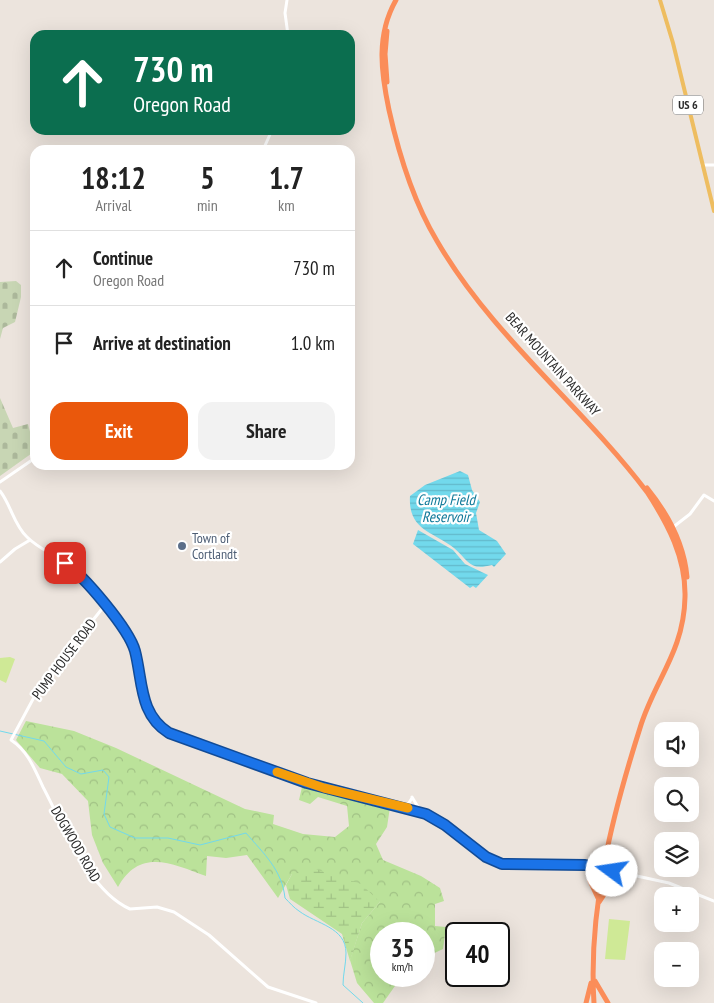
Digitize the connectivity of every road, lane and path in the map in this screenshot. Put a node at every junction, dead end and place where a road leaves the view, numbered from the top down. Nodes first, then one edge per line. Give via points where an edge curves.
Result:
1 (287, 0) edge
2 (396, 0) edge
3 (400, 0) edge
4 (660, 0) edge
5 (287, 30) edge
6 (702, 165) junction
7 (714, 165) edge
8 (714, 211) edge
9 (30, 461) edge
10 (0, 482) edge
11 (0, 491) edge
12 (714, 501) edge
13 (671, 528) junction
14 (30, 540) junction
15 (0, 562) edge
16 (105, 605) junction
17 (12, 738) joint
18 (403, 807) junction
19 (421, 813) junction
20 (591, 866) junction
21 (612, 871) junction
22 (602, 880) junction
23 (593, 887) junction
24 (608, 888) junction
25 (601, 889) junction
26 (714, 901) edge
27 (598, 902) junction
28 (593, 978) junction
29 (604, 997) junction
30 (594, 1000) edge
31 (316, 1003) edge
32 (586, 1003) edge
33 (608, 1003) edge

1 - 5 street
2 - 13 highway, BEAR MOUNTAIN PARKWAY via 383,36 383,77 402,160 429,227 473,294 638,481
3 - 13 highway, BEAR MOUNTAIN PARKWAY via 386,36 388,88 406,162 433,228 475,291 647,487
4 - 6 main road, US 6
6 - 7 street
6 - 8 main road, US 6
9 - 10 street
11 - 14 street via 21,531
12 - 13 street via 704,495 690,514
13 - 22 highway, BEAR MOUNTAIN PARKWAY via 683,571 684,616 674,652 643,720 618,798
14 - 15 street
14 - 16 street via 73,569
16 - 17 street, PUMP HOUSE ROAD via 39,688
16 - 18 street via 131,641 144,702 162,729 176,737 307,783
17 - 31 street, DOGWOOD ROAD via 28,758 78,852 108,894 130,910 157,907 174,912 210,935 268,988
18 - 19 street
18 - 19 street via 412,797
19 - 20 street via 445,825 486,857 502,864
20 - 21 street
20 - 23 highway
21 - 24 highway
21 - 26 street via 669,883
22 - 23 highway via 598,888
22 - 25 highway, BEAR MOUNTAIN PARKWAY
23 - 27 highway via 598,894
24 - 25 highway
24 - 27 highway
25 - 27 highway, BEAR MOUNTAIN PARKWAY
27 - 28 highway, BEAR MOUNTAIN PARKWAY
28 - 29 highway
28 - 30 highway, BEAR MOUNTAIN PARKWAY
28 - 32 highway
29 - 30 highway via 598,996
29 - 33 highway

